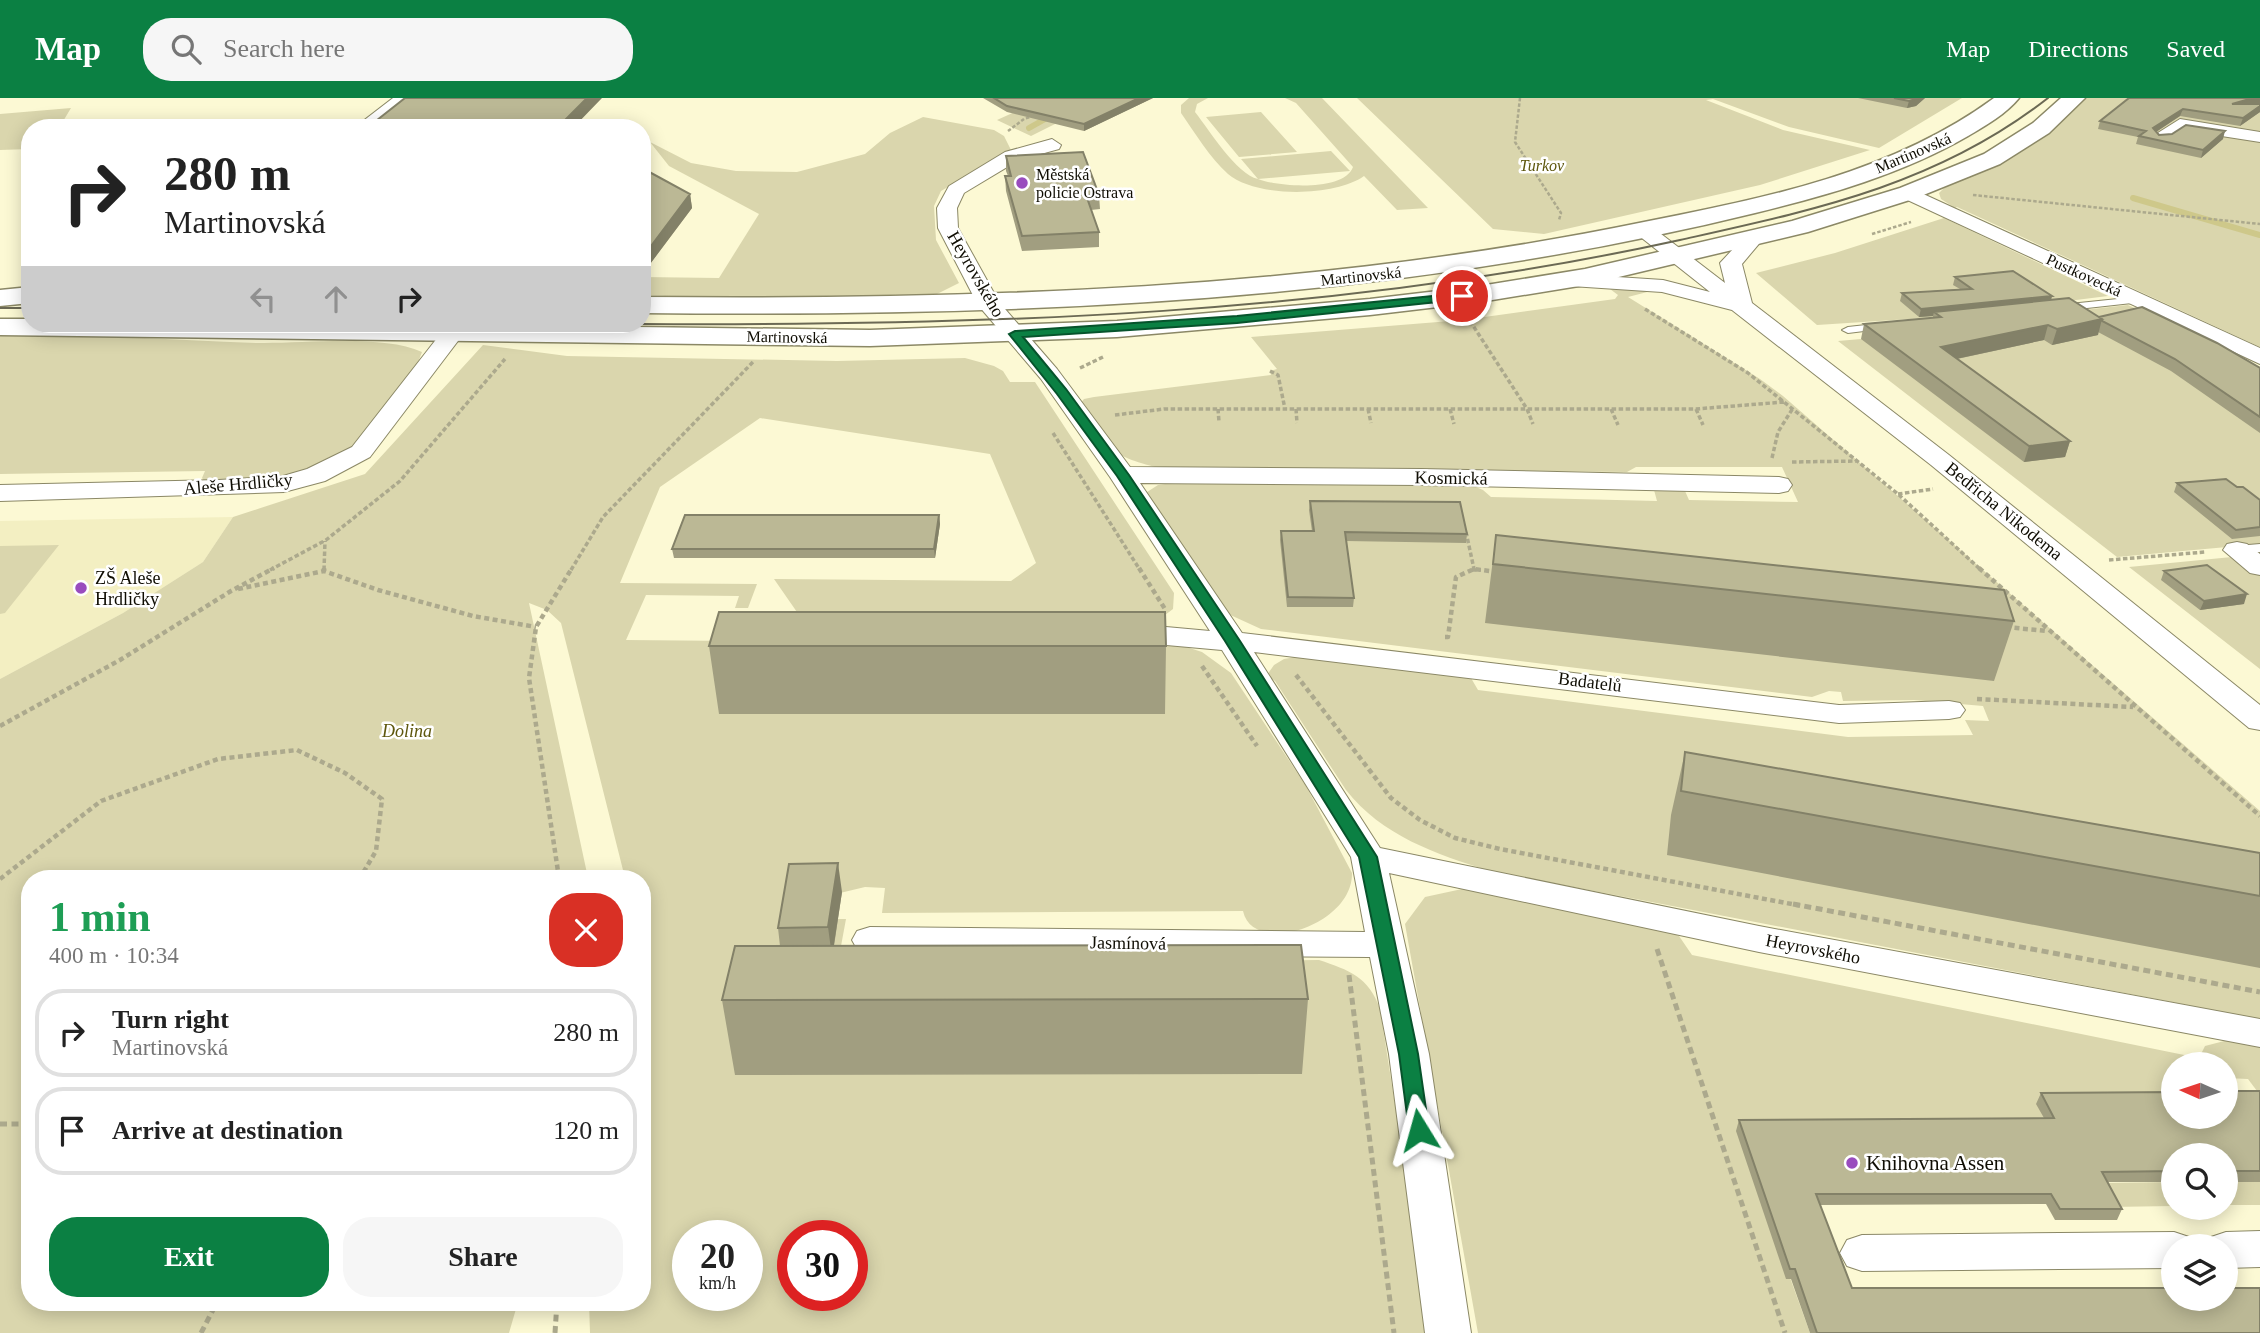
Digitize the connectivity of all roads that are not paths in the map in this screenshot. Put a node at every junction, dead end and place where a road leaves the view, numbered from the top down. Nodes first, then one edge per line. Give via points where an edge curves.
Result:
1 (404, 98) edge
2 (2008, 98) edge
3 (2074, 98) edge
4 (375, 119) edge
5 (2162, 135) edge
6 (2260, 137) edge
7 (1052, 145) dead end
8 (1908, 193) junction
9 (1645, 231) junction
10 (1753, 239) junction
11 (1679, 256) junction
12 (1572, 280) junction
13 (21, 296) edge
14 (0, 298) edge
15 (2137, 300) junction
16 (651, 305) edge
17 (989, 305) junction
18 (1742, 308) junction
19 (2052, 308) edge
20 (1902, 324) edge
21 (0, 327) edge
22 (21, 327) edge
23 (1848, 330) dead end
24 (453, 333) joint
25 (1015, 334) junction
26 (2260, 357) edge
27 (1775, 474) road end
28 (1122, 475) junction
29 (0, 493) edge
30 (2248, 549) edge
31 (2260, 567) edge
32 (1093, 630) edge
33 (1232, 641) junction
34 (1960, 705) road end
35 (2260, 721) edge
36 (1368, 857) junction
37 (870, 940) dead end
38 (1386, 945) junction
39 (2260, 1033) edge
40 (2260, 1249) edge
41 (2161, 1250) edge
42 (2238, 1250) edge
43 (1862, 1253) dead end
44 (1447, 1333) edge

1 - 4 street
2 - 9 street, Martinovská via 1962,132 1889,164
3 - 8 street, Martinovská via 2041,128 1999,155
5 - 6 street via 2180,124
7 - 17 street, Heyrovského via 1013,156 983,172 956,190 947,208 948,228
8 - 10 street, Martinovská
8 - 15 street, Pustkovecká
9 - 11 street, Bedřicha Nikodema
9 - 17 street, Martinovská via 1383,274 1179,294
10 - 11 street, Martinovská
10 - 18 street via 1731,263
11 - 12 street, Martinovská
11 - 18 street, Bedřicha Nikodema
12 - 18 street, Martinovská via 1663,286
12 - 25 street, Martinovská via 1356,308
13 - 14 street
15 - 19 lane
15 - 26 street, Pustkovecká
16 - 17 street, Martinovská
17 - 25 street, Heyrovského
18 - 35 street, Bedřicha Nikodema via 1950,468
20 - 23 lane
21 - 22 street, Martinovská
24 - 25 street, Martinovská via 842,338
24 - 29 street, Aleše Hrdličky via 361,452 316,475 284,484 219,488
25 - 28 street, Heyrovského
27 - 28 street, Kosmická via 1455,478
28 - 33 street, Heyrovského
30 - 31 street
32 - 33 street, Badatelů
33 - 34 street, Badatelů via 1839,713
33 - 36 street, Heyrovského
36 - 38 street, Heyrovského
36 - 39 street, Heyrovského via 1646,916
37 - 38 street, Jasmínová
38 - 44 street, Heyrovského via 1409,1054
40 - 42 street
41 - 43 street

